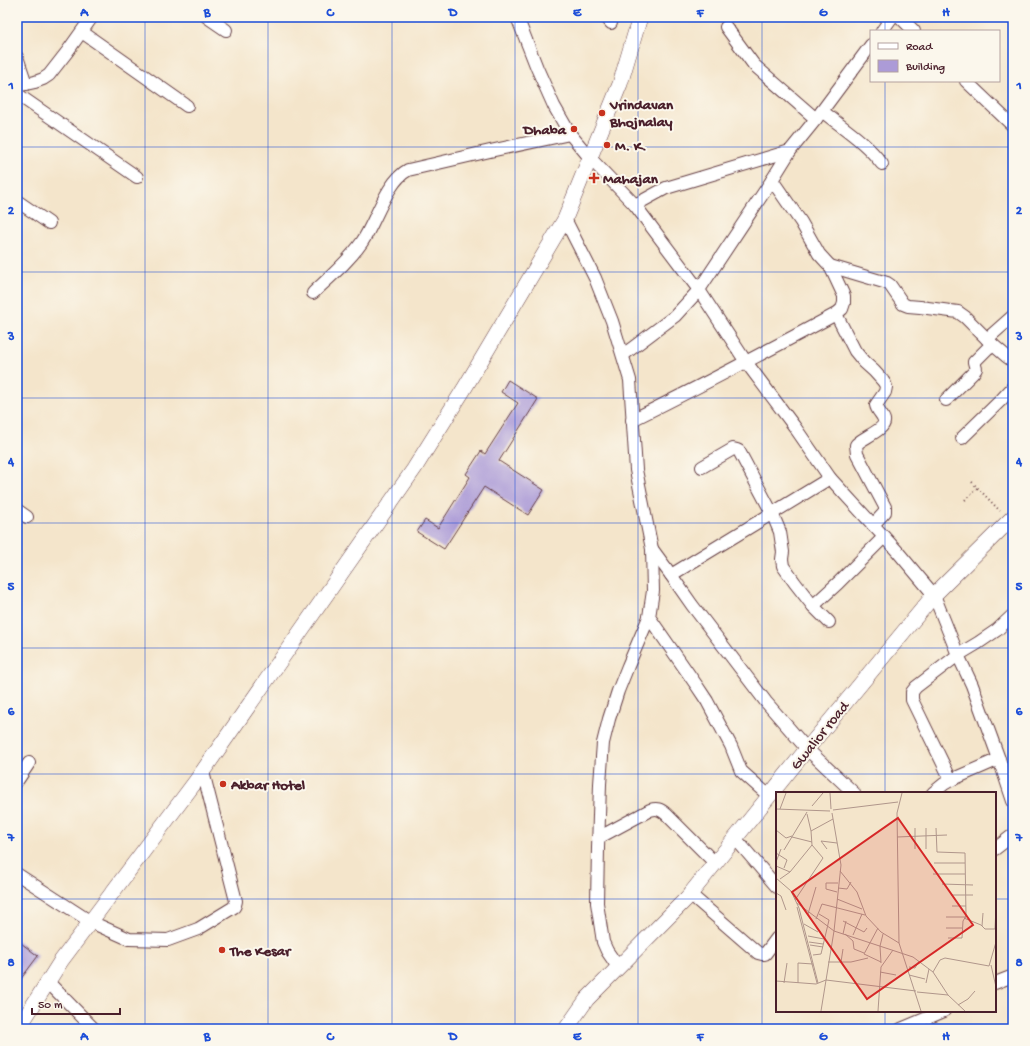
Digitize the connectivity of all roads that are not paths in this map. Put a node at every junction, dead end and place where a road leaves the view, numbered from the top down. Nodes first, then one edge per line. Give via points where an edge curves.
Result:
1 (92, 17) edge
2 (207, 17) edge
3 (517, 17) edge
4 (640, 17) edge
5 (892, 17) edge
6 (900, 17) edge
7 (726, 27) dead end
8 (226, 30) dead end
9 (883, 30) edge
10 (913, 30) edge
11 (82, 32) junction
12 (870, 46) edge
13 (17, 57) edge
14 (967, 82) edge
15 (21, 85) edge
16 (17, 94) edge
17 (187, 106) dead end
18 (819, 115) junction
19 (1013, 126) edge
20 (570, 134) junction
21 (790, 151) junction
22 (590, 158) junction
23 (882, 164) dead end
24 (137, 177) dead end
25 (772, 180) junction
26 (17, 201) edge
27 (635, 204) junction
28 (565, 219) junction
29 (49, 223) dead end
30 (830, 266) junction
31 (699, 290) junction
32 (314, 293) dead end
33 (836, 314) junction
34 (1013, 316) edge
35 (990, 342) junction
36 (622, 355) junction
37 (1013, 361) edge
38 (746, 362) junction
39 (1013, 387) edge
40 (946, 400) dead end
41 (632, 420) junction
42 (962, 438) dead end
43 (702, 467) dead end
44 (830, 478) junction
45 (772, 513) junction
46 (1011, 519) edge
47 (873, 525) junction
48 (884, 537) junction
49 (652, 549) junction
50 (672, 575) junction
51 (934, 595) junction
52 (813, 606) junction
53 (1013, 615) edge
54 (649, 617) junction
55 (829, 622) dead end
56 (958, 655) junction
57 (807, 749) junction
58 (999, 759) junction
59 (29, 763) dead end
60 (203, 772) junction
61 (951, 780) junction
62 (17, 781) edge
63 (853, 792) edge
64 (934, 792) edge
65 (769, 796) junction
66 (1013, 801) edge
67 (1013, 835) edge
68 (598, 838) junction
69 (735, 838) junction
70 (996, 848) edge
71 (715, 863) junction
72 (17, 874) edge
73 (776, 886) edge
74 (690, 894) junction
75 (91, 922) junction
76 (776, 939) edge
77 (618, 967) junction
78 (1013, 976) edge
79 (48, 982) junction
80 (996, 983) edge
81 (942, 1012) edge
82 (18, 1029) edge
83 (94, 1029) edge
84 (566, 1029) edge
85 (901, 1029) edge

1 - 11 street
2 - 8 street
3 - 20 street via 554,106
4 - 22 main road via 620,84
5 - 9 street
6 - 10 street
7 - 18 street via 754,65
11 - 15 street via 49,75 43,80
11 - 17 street
12 - 18 street
13 - 15 street
14 - 19 street
16 - 24 street
18 - 21 street
18 - 23 street via 862,142
20 - 22 street
20 - 32 street via 408,170 401,174 358,248
21 - 25 street
21 - 27 street via 666,188
22 - 27 street
22 - 28 main road
25 - 30 street via 819,254
25 - 31 street
26 - 29 street
27 - 31 street
28 - 36 street via 596,278
28 - 60 main road via 414,469
30 - 33 street via 844,296 842,309
30 - 35 street via 887,283 906,306 958,312
31 - 36 street via 675,316
31 - 38 street
33 - 38 street
33 - 47 street via 855,351 883,380 886,387 886,392 876,406 884,418 884,423 856,445 857,454 885,508 885,512
34 - 35 street
35 - 37 street
35 - 40 street via 974,362 974,373
36 - 41 street via 630,384
38 - 41 street
38 - 44 street
39 - 42 street
41 - 49 street via 636,470
43 - 45 street via 732,449 737,450
44 - 45 street
44 - 47 street
45 - 50 street
45 - 52 street via 780,532 783,566
46 - 51 main road, Gwalior road
47 - 48 street
48 - 51 street
48 - 52 street
49 - 50 street
49 - 54 street via 653,591
50 - 57 street via 766,702
51 - 56 street
51 - 57 main road, Gwalior road
52 - 55 street
53 - 56 street via 991,634
54 - 65 street via 707,701 731,746 740,771
54 - 68 street via 625,672 603,743
56 - 58 street
56 - 61 street via 916,687 911,697
57 - 63 street
57 - 65 main road, Gwalior road
58 - 61 street
58 - 66 street
59 - 62 street
60 - 75 main road
60 - 75 street via 235,905 198,929 168,940 129,938
61 - 64 street
65 - 69 main road, Gwalior road
67 - 70 street
68 - 71 street via 655,808 666,814
68 - 77 street via 598,903 603,942 606,951
69 - 71 main road, Gwalior road
69 - 73 street
71 - 74 main road, Gwalior road
72 - 75 street
74 - 76 street via 758,953 765,954
74 - 77 main road, Gwalior road
75 - 79 main road
77 - 84 main road, Gwalior road via 587,999
78 - 80 street
79 - 82 main road
79 - 83 street
81 - 85 street

